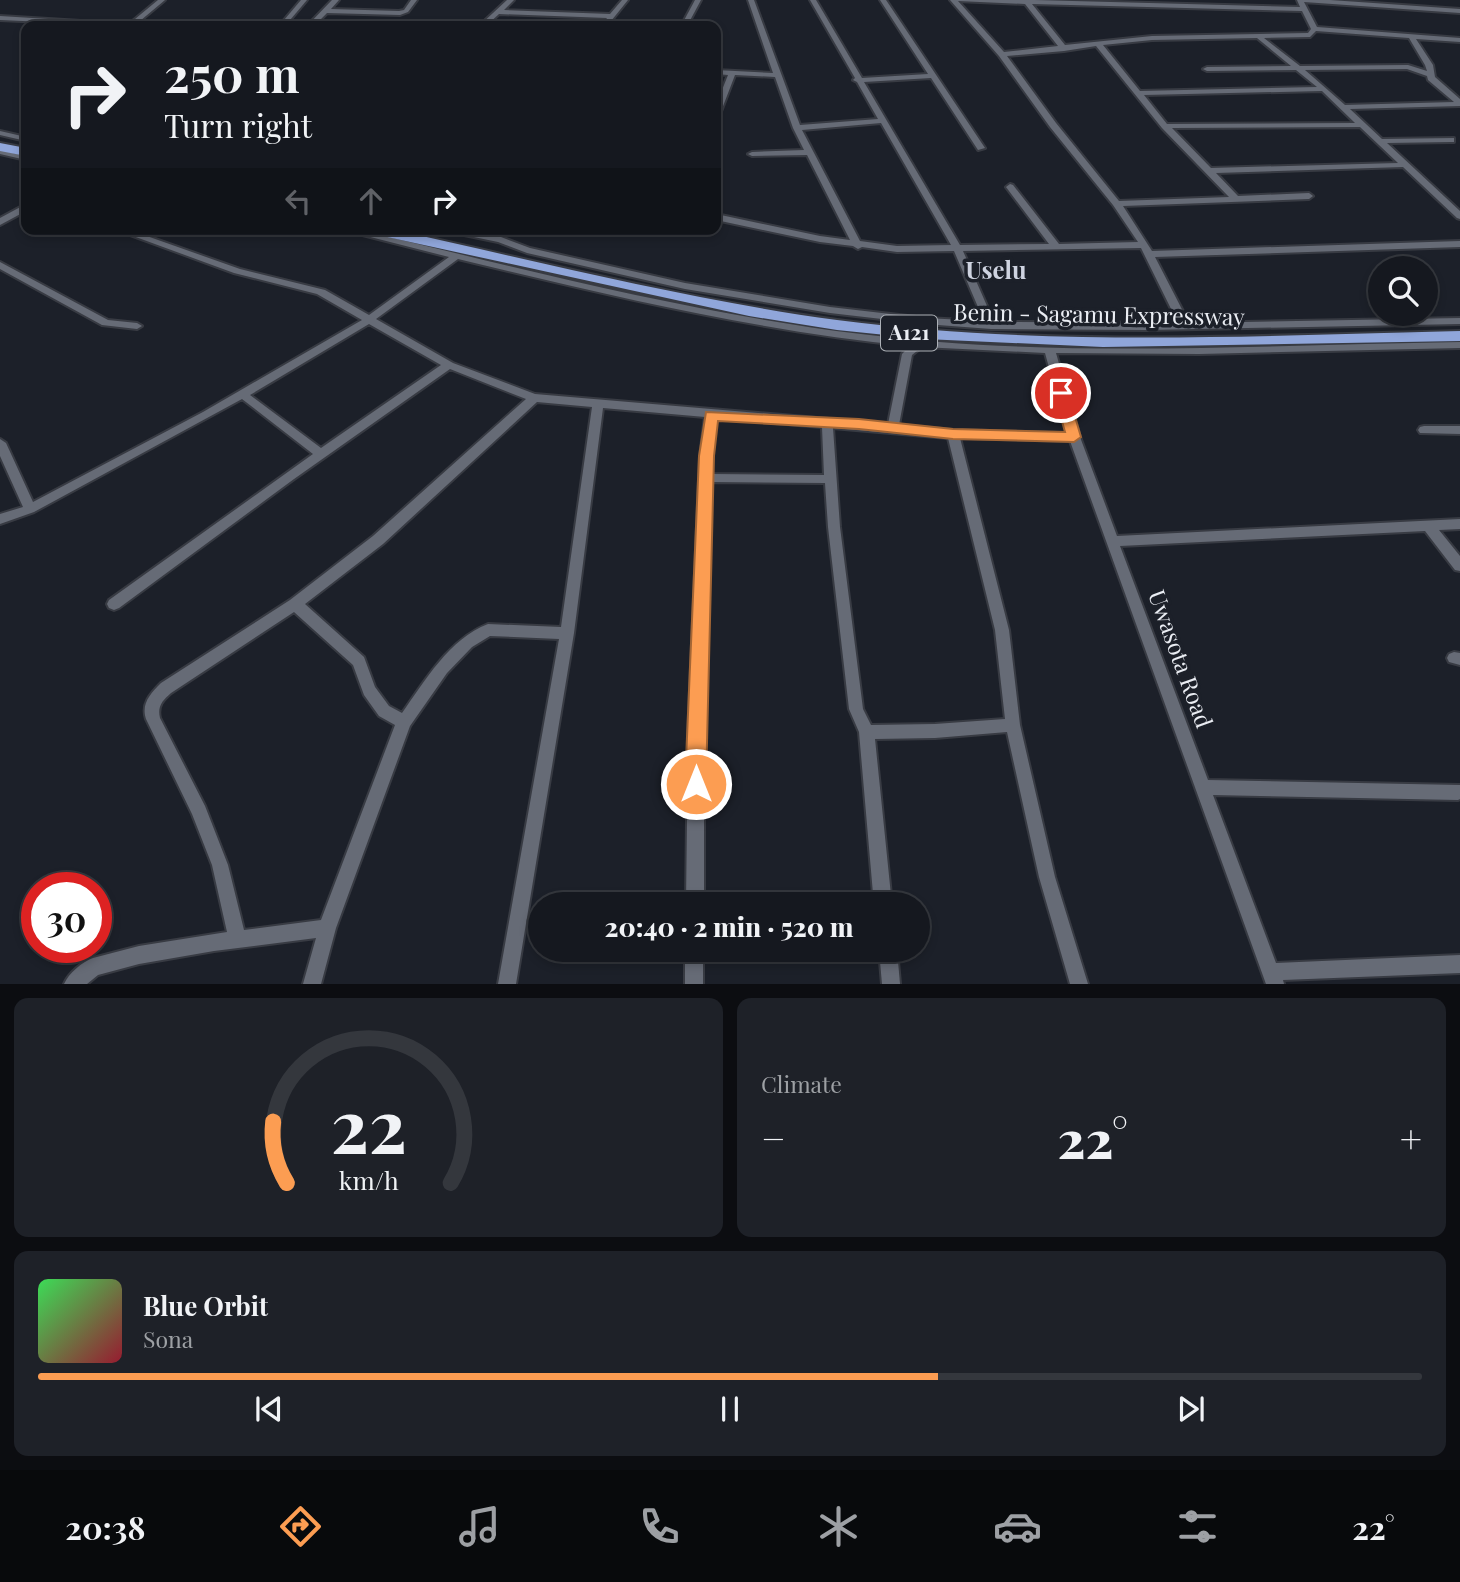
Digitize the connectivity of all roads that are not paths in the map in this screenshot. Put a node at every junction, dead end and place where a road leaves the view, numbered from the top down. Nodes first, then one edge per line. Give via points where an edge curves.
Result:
1 (162, 0) edge
2 (304, 0) edge
3 (336, 0) edge
4 (414, 0) edge
5 (511, 0) edge
6 (625, 0) edge
7 (698, 0) edge
8 (751, 0) edge
9 (813, 0) edge
10 (883, 0) edge
11 (953, 0) edge
12 (960, 0) edge
13 (1188, 0) edge
14 (1301, 0) edge
15 (982, 1) edge
16 (1049, 2) edge
17 (1028, 3) junction
18 (1119, 3) edge
19 (1192, 8) junction
20 (1304, 9) junction
21 (326, 11) junction
22 (1460, 11) edge
23 (499, 12) junction
24 (612, 16) junction
25 (0, 18) edge
26 (288, 20) joint
27 (49, 21) edge
28 (136, 21) edge
29 (294, 21) edge
30 (315, 21) edge
31 (488, 21) edge
32 (608, 21) edge
33 (687, 21) edge
34 (1314, 29) junction
35 (1411, 36) junction
36 (1259, 37) junction
37 (1460, 40) edge
38 (1098, 44) junction
39 (1064, 49) junction
40 (1002, 54) junction
41 (1298, 68) junction
42 (1207, 69) dead end
43 (721, 72) edge
44 (732, 73) junction
45 (775, 75) junction
46 (1431, 75) junction
47 (934, 76) junction
48 (857, 80) junction
49 (1324, 89) junction
50 (1140, 93) junction
51 (721, 101) edge
52 (1460, 103) edge
53 (1344, 107) junction
54 (882, 121) junction
55 (1361, 125) junction
56 (1165, 126) junction
57 (797, 128) junction
58 (0, 133) edge
59 (21, 138) edge
60 (0, 140) edge
61 (1451, 140) dead end
62 (1378, 141) junction
63 (21, 144) edge
64 (0, 147) edge
65 (981, 148) dead end
66 (21, 151) edge
67 (0, 152) edge
68 (808, 152) junction
69 (752, 154) dead end
70 (21, 157) edge
71 (1403, 164) junction
72 (1211, 171) junction
73 (1010, 187) dead end
74 (1309, 196) dead end
75 (1235, 198) junction
76 (1117, 204) junction
77 (21, 210) edge
78 (1460, 216) edge
79 (721, 217) edge
80 (0, 222) edge
81 (135, 235) edge
82 (368, 235) edge
83 (394, 235) edge
84 (429, 235) edge
85 (472, 235) edge
86 (1460, 244) edge
87 (1055, 245) junction
88 (858, 246) junction
89 (1146, 249) junction
90 (958, 250) junction
91 (456, 256) junction
92 (0, 265) edge
93 (561, 276) junction
94 (370, 319) junction
95 (1460, 321) edge
96 (1184, 324) junction
97 (137, 326) dead end
98 (991, 326) junction
99 (1460, 328) edge
100 (1460, 336) edge
101 (920, 343) junction
102 (1460, 345) edge
103 (1049, 349) junction
104 (449, 365) junction
105 (242, 394) junction
106 (534, 398) junction
107 (598, 402) junction
108 (711, 415) junction
109 (827, 422) junction
110 (893, 428) junction
111 (1424, 430) dead end
112 (1460, 430) edge
113 (953, 434) junction
114 (1074, 437) junction
115 (0, 443) edge
116 (322, 455) junction
117 (706, 478) junction
118 (831, 479) junction
119 (30, 509) junction
120 (0, 519) edge
121 (1460, 524) edge
122 (1429, 526) junction
123 (1114, 541) junction
124 (1460, 566) edge
125 (114, 604) dead end
126 (295, 604) junction
127 (567, 634) junction
128 (404, 722) junction
129 (1013, 725) junction
130 (867, 732) junction
131 (1202, 787) junction
132 (1458, 792) dead end
133 (695, 892) edge
134 (882, 892) edge
135 (327, 928) junction
136 (237, 939) junction
137 (694, 962) edge
138 (889, 962) edge
139 (1460, 964) edge
140 (1273, 978) edge
141 (73, 984) edge
142 (312, 984) edge
143 (507, 984) edge
144 (694, 984) edge
145 (891, 984) edge
146 (1079, 984) edge

1 - 28 street
2 - 26 street
3 - 21 street
4 - 21 street via 400,13
5 - 23 street
6 - 24 street
7 - 33 street
8 - 45 street
9 - 48 street
10 - 47 street
11 - 40 street
12 - 15 street
13 - 19 street
14 - 20 street
14 - 22 street
15 - 17 street
16 - 17 street
16 - 18 street
17 - 39 street
18 - 19 street
19 - 20 street
20 - 34 street
21 - 30 street
23 - 24 street
23 - 31 street
24 - 32 street
25 - 27 street
26 - 29 street
34 - 35 street
34 - 36 street via 1310,35
35 - 37 street
35 - 46 street
36 - 38 street via 1152,38
36 - 41 street
38 - 39 street
38 - 50 street
39 - 40 street
40 - 76 street
41 - 42 street
41 - 46 street via 1393,66 1417,68
41 - 49 street
43 - 44 street
44 - 45 street
44 - 51 street
45 - 57 street
46 - 52 street
47 - 48 street
47 - 65 street
48 - 54 street
49 - 50 street
49 - 53 street
50 - 56 street
52 - 53 street
53 - 55 street
54 - 57 street
54 - 90 street
55 - 56 street
55 - 62 street
56 - 72 street
57 - 68 street
58 - 59 street
60 - 63 highway
61 - 62 street
62 - 71 street
64 - 66 highway
67 - 70 street
68 - 69 street
68 - 88 street
71 - 72 street
71 - 78 street
72 - 75 street
73 - 87 street
74 - 75 street
75 - 76 street
76 - 89 street
77 - 80 street
79 - 88 street
81 - 94 street via 237,271 321,292
82 - 91 street
83 - 93 highway, Benin - Sagamu Expressway / A121
84 - 99 highway, A121 via 744,303 904,326 1072,334
85 - 98 street via 685,286 830,310
86 - 89 street
87 - 89 street
87 - 90 street
88 - 90 street
89 - 96 street
90 - 98 street
91 - 93 street
91 - 94 street
92 - 97 street via 106,323
93 - 100 highway, Benin - Sagamu Expressway / A121 via 809,322 991,339
93 - 101 street via 753,321
94 - 104 street
94 - 105 street
95 - 96 street
96 - 98 street
101 - 103 street
101 - 110 street via 907,354
102 - 103 street
103 - 114 street, Uwasota Road
104 - 106 street
104 - 116 street
105 - 116 street
105 - 119 street
106 - 107 street
106 - 126 street via 378,540
107 - 108 street
107 - 127 street
108 - 109 street
108 - 117 street
109 - 110 street
109 - 118 street
110 - 113 street
111 - 112 street
113 - 114 street
113 - 129 street via 1002,630
114 - 123 street, Uwasota Road
115 - 119 street
116 - 125 street
117 - 118 street
117 - 133 street
118 - 130 street via 856,709
119 - 120 street
121 - 122 street
122 - 123 street
122 - 124 street
123 - 131 street, Uwasota Road
126 - 128 street via 359,661 369,690 384,710
126 - 136 street via 166,688 150,711 199,811
127 - 128 street via 488,630 467,643 442,669
127 - 143 street
128 - 135 street
129 - 130 street
129 - 146 street via 1047,877
130 - 134 street
131 - 132 street
131 - 140 street, Uwasota Road
135 - 136 street
135 - 142 street
136 - 141 street via 93,967
137 - 144 street
138 - 145 street
139 - 140 street

